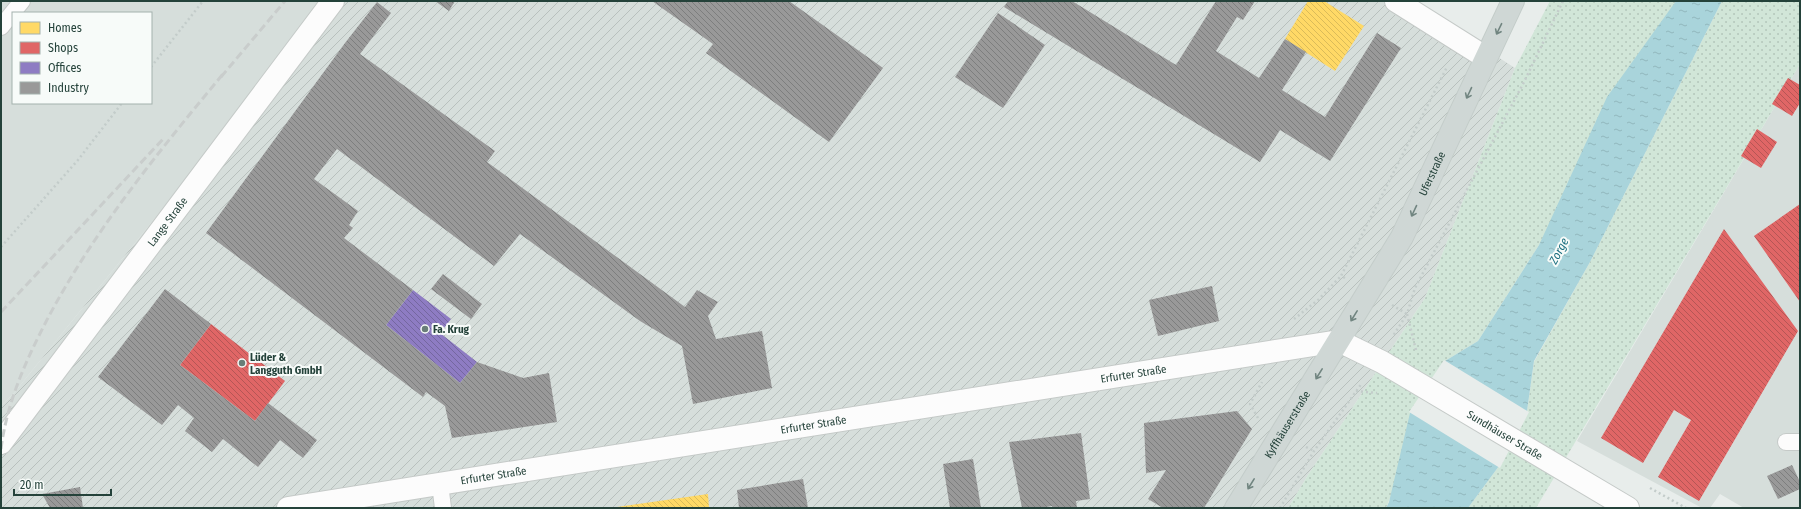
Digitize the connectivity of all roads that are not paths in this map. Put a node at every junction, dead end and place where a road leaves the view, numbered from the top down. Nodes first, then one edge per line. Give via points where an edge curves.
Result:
1 (22, 1) edge
2 (333, 1) edge
3 (1396, 1) edge
4 (1513, 1) edge
5 (13, 12) edge
6 (12, 13) edge
7 (1, 26) edge
8 (1485, 58) junction
9 (1339, 341) junction
10 (1, 443) edge
11 (440, 484) junction
12 (288, 508) edge
13 (443, 508) edge
14 (1236, 508) edge
15 (1628, 508) edge

1 - 5 lane
2 - 10 street, Lange Straße
3 - 8 street
4 -> 8 main road, Uferstraße
6 - 7 lane
8 -> 9 main road, Uferstraße via 1402,237
9 - 11 street, Erfurter Straße
9 -> 14 main road, Kyffhäuserstraße
9 - 15 street, Sundhäuser Straße via 1382,362
11 - 12 street, Erfurter Straße
11 - 13 lane

